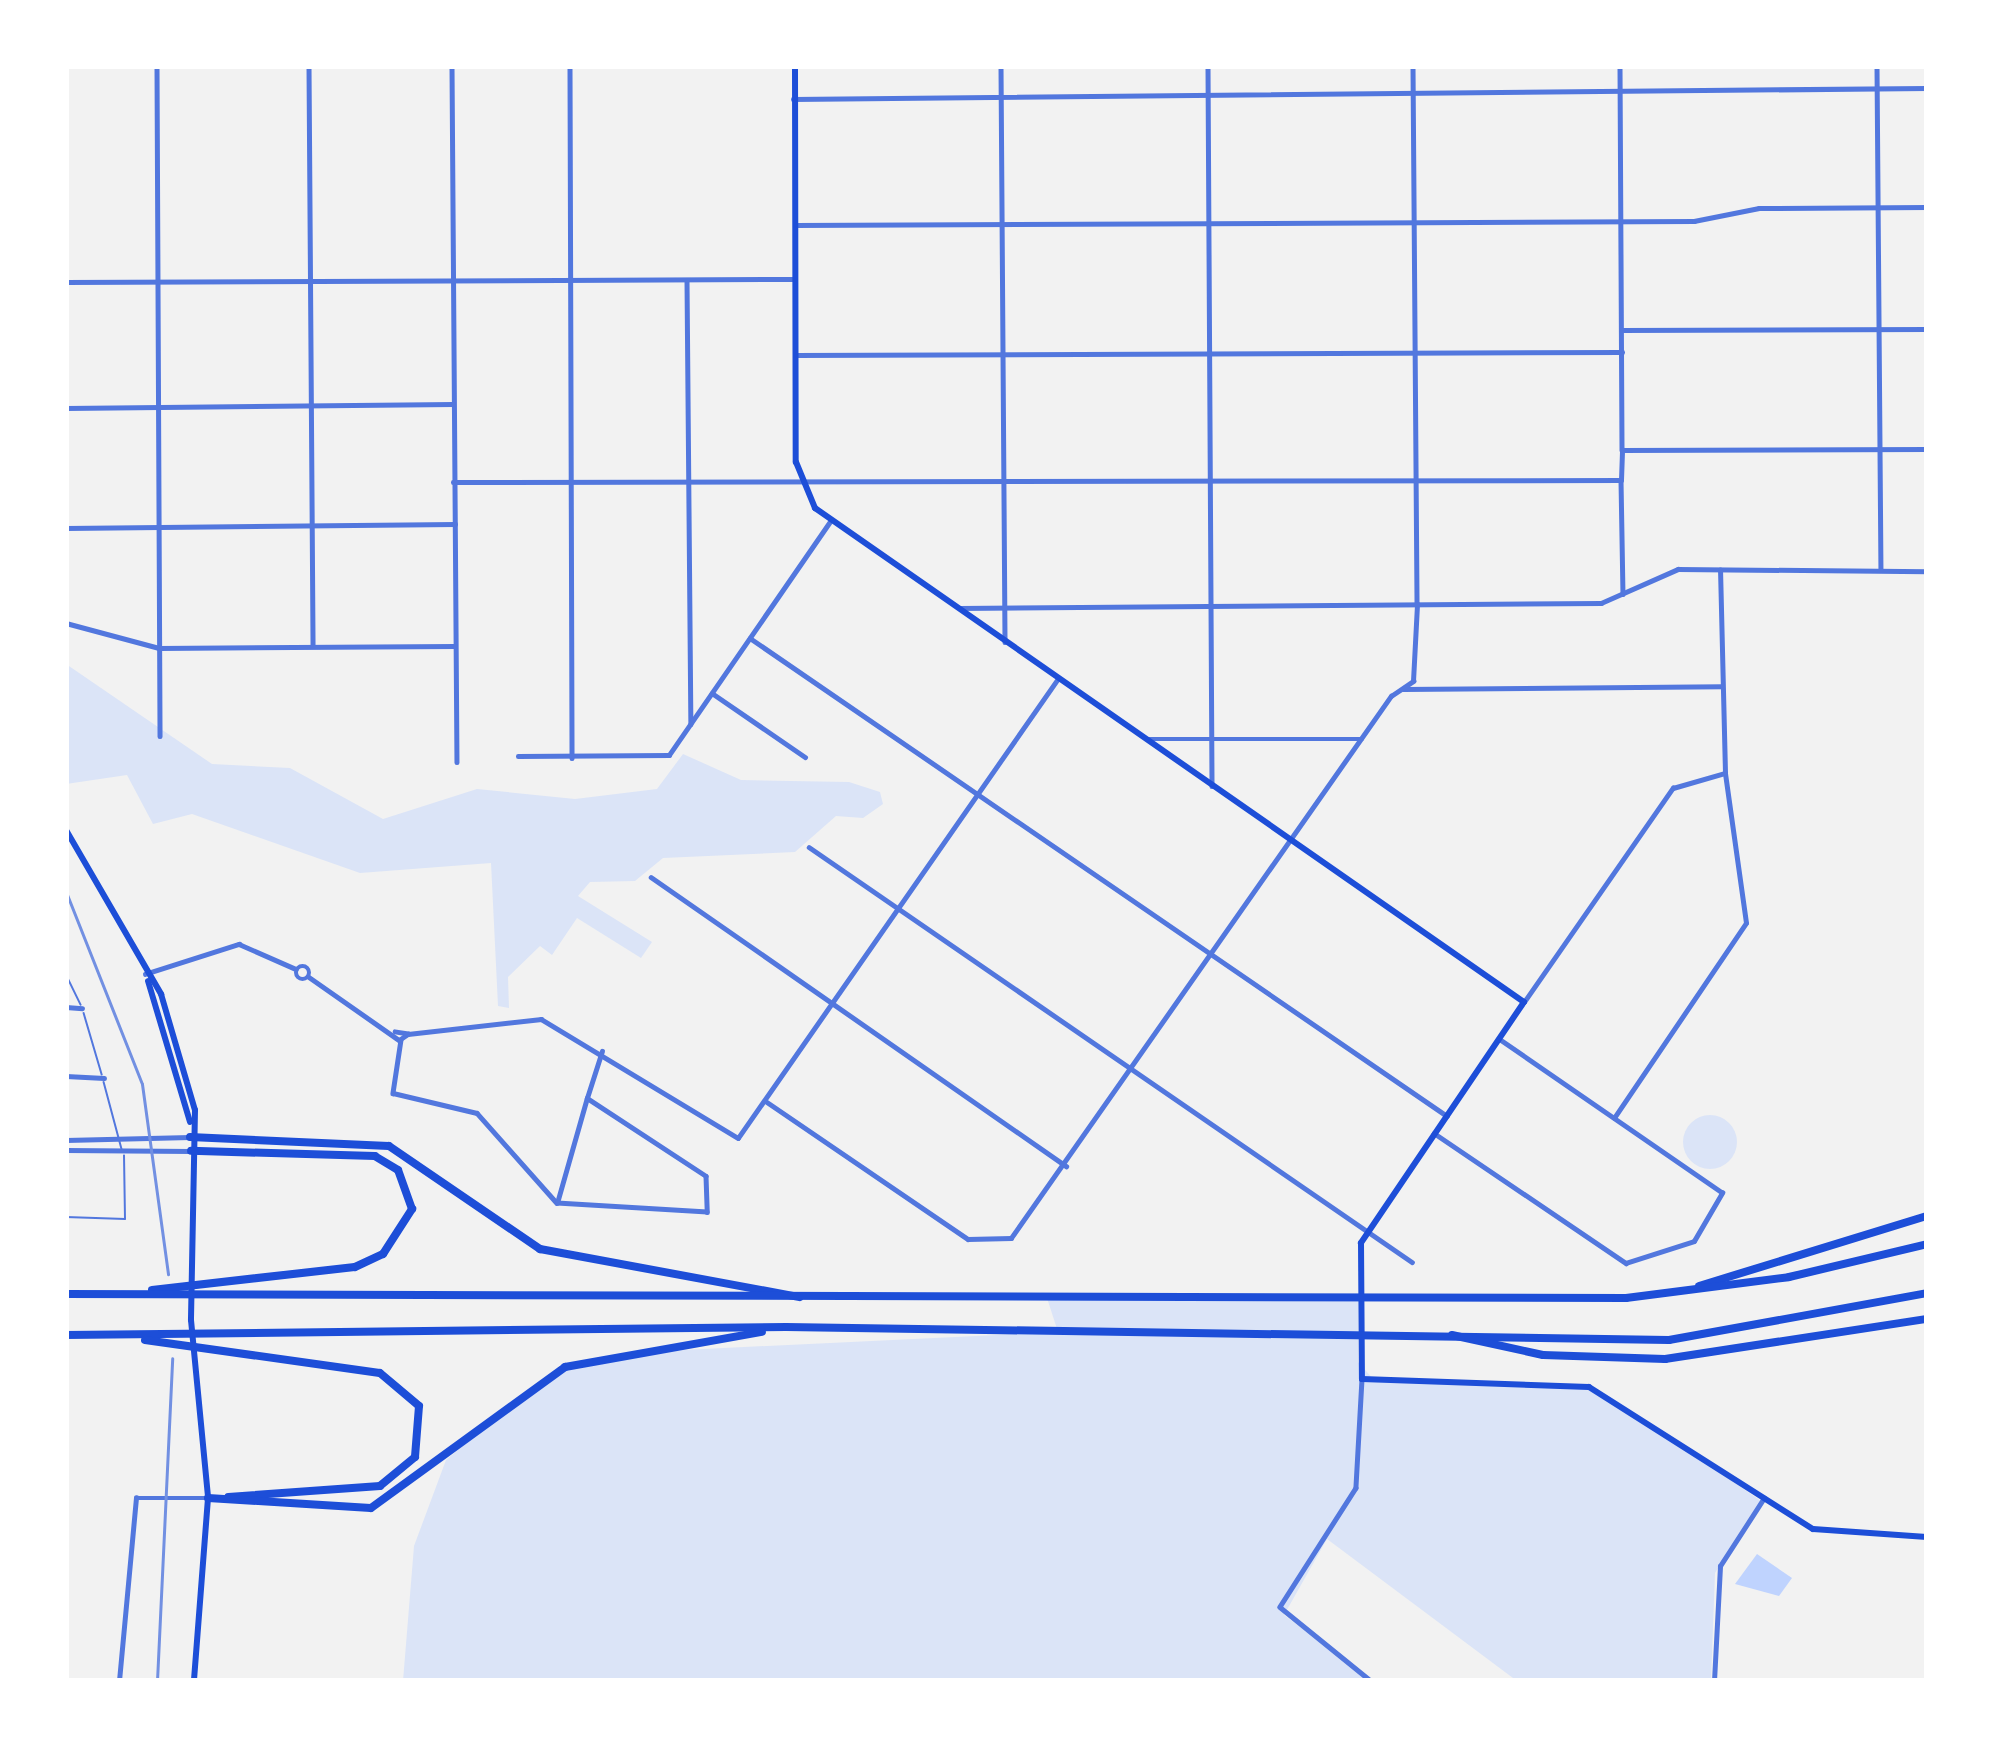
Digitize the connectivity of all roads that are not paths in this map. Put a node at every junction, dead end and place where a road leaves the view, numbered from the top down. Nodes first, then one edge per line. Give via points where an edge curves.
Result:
1 (157, 66) edge
2 (309, 66) edge
3 (452, 66) edge
4 (570, 66) edge
5 (795, 66) edge
6 (1001, 66) edge
7 (1208, 66) edge
8 (1413, 66) edge
9 (1620, 66) edge
10 (1877, 66) edge
11 (1877, 88) junction
12 (1927, 88) edge
13 (1619, 92) junction
14 (1414, 93) junction
15 (1208, 95) junction
16 (1002, 96) junction
17 (794, 99) junction
18 (1878, 208) junction
19 (1927, 208) edge
20 (1210, 222) junction
21 (1414, 222) junction
22 (1620, 222) junction
23 (1002, 224) junction
24 (795, 225) junction
25 (687, 279) junction
26 (795, 279) junction
27 (453, 280) junction
28 (568, 280) junction
29 (309, 281) junction
30 (66, 282) edge
31 (156, 282) junction
32 (1878, 329) junction
33 (1927, 329) edge
34 (1621, 330) junction
35 (1415, 352) junction
36 (1622, 352) junction
37 (1208, 353) junction
38 (796, 355) junction
39 (1003, 355) junction
40 (454, 404) junction
41 (157, 406) junction
42 (310, 406) junction
43 (66, 407) edge
44 (1880, 449) junction
45 (1927, 449) edge
46 (1622, 450) junction
47 (1417, 480) junction
48 (1622, 480) junction
49 (570, 481) junction
50 (453, 482) junction
51 (687, 482) junction
52 (1209, 482) junction
53 (1004, 484) junction
54 (802, 485) junction
55 (830, 522) junction
56 (455, 524) junction
57 (311, 526) junction
58 (158, 527) junction
59 (66, 528) edge
60 (1720, 570) junction
61 (1881, 571) junction
62 (1927, 571) edge
63 (1623, 595) junction
64 (1417, 604) junction
65 (1210, 606) junction
66 (955, 608) junction
67 (1005, 608) junction
68 (66, 623) edge
69 (750, 638) junction
70 (1005, 644) junction
71 (313, 646) junction
72 (455, 646) junction
73 (159, 648) junction
74 (1057, 680) junction
75 (1722, 686) junction
76 (1399, 689) junction
77 (712, 693) junction
78 (691, 724) junction
79 (160, 736) dead end
80 (1144, 739) junction
81 (1211, 739) junction
82 (1362, 739) junction
83 (518, 756) dead end
84 (805, 757) dead end
85 (572, 758) junction
86 (457, 762) dead end
87 (1724, 773) junction
88 (1212, 786) junction
89 (978, 795) junction
90 (66, 830) edge
91 (1291, 842) junction
92 (809, 847) dead end
93 (651, 877) dead end
94 (900, 908) junction
95 (1212, 955) junction
96 (66, 974) edge
97 (146, 978) junction
98 (1524, 1002) junction
99 (66, 1007) edge
100 (832, 1007) junction
101 (82, 1008) junction
102 (395, 1032) junction
103 (409, 1034) junction
104 (401, 1040) junction
105 (1500, 1040) junction
106 (602, 1051) junction
107 (1133, 1069) junction
108 (66, 1076) edge
109 (104, 1078) junction
110 (587, 1097) junction
111 (767, 1102) junction
112 (1447, 1116) junction
113 (1614, 1118) junction
114 (190, 1121) junction
115 (1434, 1133) junction
116 (190, 1137) junction
117 (66, 1140) edge
118 (117, 1142) junction
119 (66, 1150) edge
120 (123, 1151) junction
121 (191, 1151) junction
122 (1066, 1166) junction
123 (557, 1203) junction
124 (1927, 1216) edge
125 (66, 1217) edge
126 (1368, 1231) junction
127 (1927, 1244) edge
128 (1412, 1262) dead end
129 (127, 1293) junction
130 (1673, 1293) junction
131 (1927, 1293) edge
132 (66, 1294) edge
133 (825, 1300) junction
134 (1927, 1318) edge
135 (786, 1327) junction
136 (1433, 1330) junction
137 (66, 1335) edge
138 (129, 1336) junction
139 (1362, 1378) junction
140 (208, 1498) junction
141 (1764, 1498) junction
142 (1927, 1537) edge
143 (119, 1681) edge
144 (194, 1681) edge
145 (1371, 1681) edge
146 (1714, 1681) edge

1 - 31 street
2 - 29 street
3 - 27 street
4 - 28 street
5 - 17 main road
6 - 16 street
7 - 15 street
8 - 14 street
9 - 13 street
10 - 11 street
11 - 12 street
11 - 13 street
11 - 18 street
13 - 14 street
13 - 22 street
14 - 15 street
14 - 21 street
15 - 16 street
15 - 20 street
16 - 17 street
16 - 23 street
17 - 24 main road
18 - 19 street
18 - 22 street
18 - 32 street
20 - 21 street
20 - 23 street
20 - 37 street
21 - 22 street
21 - 35 street
22 - 34 street
23 - 24 street
23 - 39 street
24 - 26 main road
25 - 26 street
25 - 28 street
25 - 51 street
26 - 38 main road
27 - 28 street
27 - 29 street
27 - 40 street
28 - 49 street
29 - 31 street
29 - 42 street
30 - 31 street
31 - 41 street
32 - 33 street
32 - 34 street
32 - 44 street
34 - 36 street
35 - 36 street
35 - 37 street
35 - 47 street
36 - 46 street
37 - 39 street
37 - 52 street
38 - 39 street
38 - 54 main road
39 - 53 street
40 - 42 street
40 - 50 street
41 - 42 street
41 - 43 street
41 - 58 street
42 - 57 street
44 - 45 street
44 - 46 street
44 - 61 street
46 - 48 street
47 - 48 street
47 - 52 street
47 - 64 street
48 - 63 street
49 - 50 street
49 - 51 street
49 - 85 street
50 - 56 street
51 - 54 street
51 - 78 street
52 - 53 street
52 - 65 street
53 - 54 street
53 - 67 street
54 - 55 main road
55 - 66 main road
55 - 69 street
56 - 57 street
56 - 72 street
57 - 58 street
57 - 71 street
58 - 59 street
58 - 73 street
60 - 61 street
60 - 63 street via 1678,569
60 - 75 street
61 - 62 street
63 - 64 street
64 - 65 street
64 - 76 street via 1416,673
65 - 67 street
65 - 81 street
66 - 67 street
66 - 70 main road
67 - 70 street
68 - 73 street
69 - 77 street
69 - 89 street
70 - 74 main road
71 - 72 street
71 - 73 street
72 - 86 street
73 - 79 street
74 - 80 main road
74 - 89 street
75 - 76 street
75 - 87 street
76 - 82 street
77 - 78 street
77 - 84 street
78 - 85 street via 669,755
80 - 81 street
80 - 88 main road
81 - 82 street
81 - 88 street
82 - 91 street
83 - 85 street
87 - 98 street via 1673,788
87 - 113 street via 1746,923
88 - 91 main road
89 - 94 street
89 - 95 street
90 - 97 main road
91 - 95 street
91 - 98 main road
92 - 94 street
93 - 100 street
94 - 100 street
94 - 107 street
95 - 107 street
95 - 112 street
96 - 101 lane
97 - 102 street via 239,944 296,969
97 - 114 main road
97 - 114 main road via 171,1024
98 - 105 main road
99 - 101 street
100 - 111 street
100 - 122 street
101 - 109 lane
102 - 103 street
102 - 104 street
103 - 104 street
103 - 106 street via 518,1016
104 - 123 street via 393,1093 477,1114
105 - 112 main road
105 - 113 street
106 - 110 street
106 - 111 street via 730,1138
107 - 122 street
107 - 126 street
108 - 109 street
109 - 118 lane
110 - 123 street
110 - 123 street via 706,1176 713,1192 701,1216
111 - 122 street via 968,1239 994,1245 1022,1229
112 - 115 main road
113 - 115 street via 1722,1193 1694,1241 1620,1261
114 - 116 main road
115 - 126 main road
116 - 118 street
116 - 121 main road
116 - 133 highway via 388,1145 540,1249
117 - 118 street
118 - 120 lane
119 - 120 street
120 - 121 street
120 - 125 lane via 125,1219
121 - 129 highway via 375,1156 410,1191 412,1209 383,1254
121 - 140 main road via 193,1372
124 - 130 highway
126 - 128 street
126 - 139 main road via 1360,1269
127 - 130 highway
129 - 132 highway
129 - 133 highway
130 - 133 highway
131 - 136 highway via 1669,1340
134 - 136 highway via 1665,1359 1543,1355
135 - 136 highway
135 - 138 highway
135 - 140 highway via 565,1367 371,1508
137 - 138 highway
138 - 140 highway via 380,1373 402,1383 423,1431 415,1457 380,1486
139 - 141 main road via 1546,1382 1612,1395
139 - 145 street via 1356,1488 1280,1606
140 - 143 street via 136,1498
140 - 144 main road
141 - 142 main road via 1813,1529
141 - 146 street via 1720,1566

